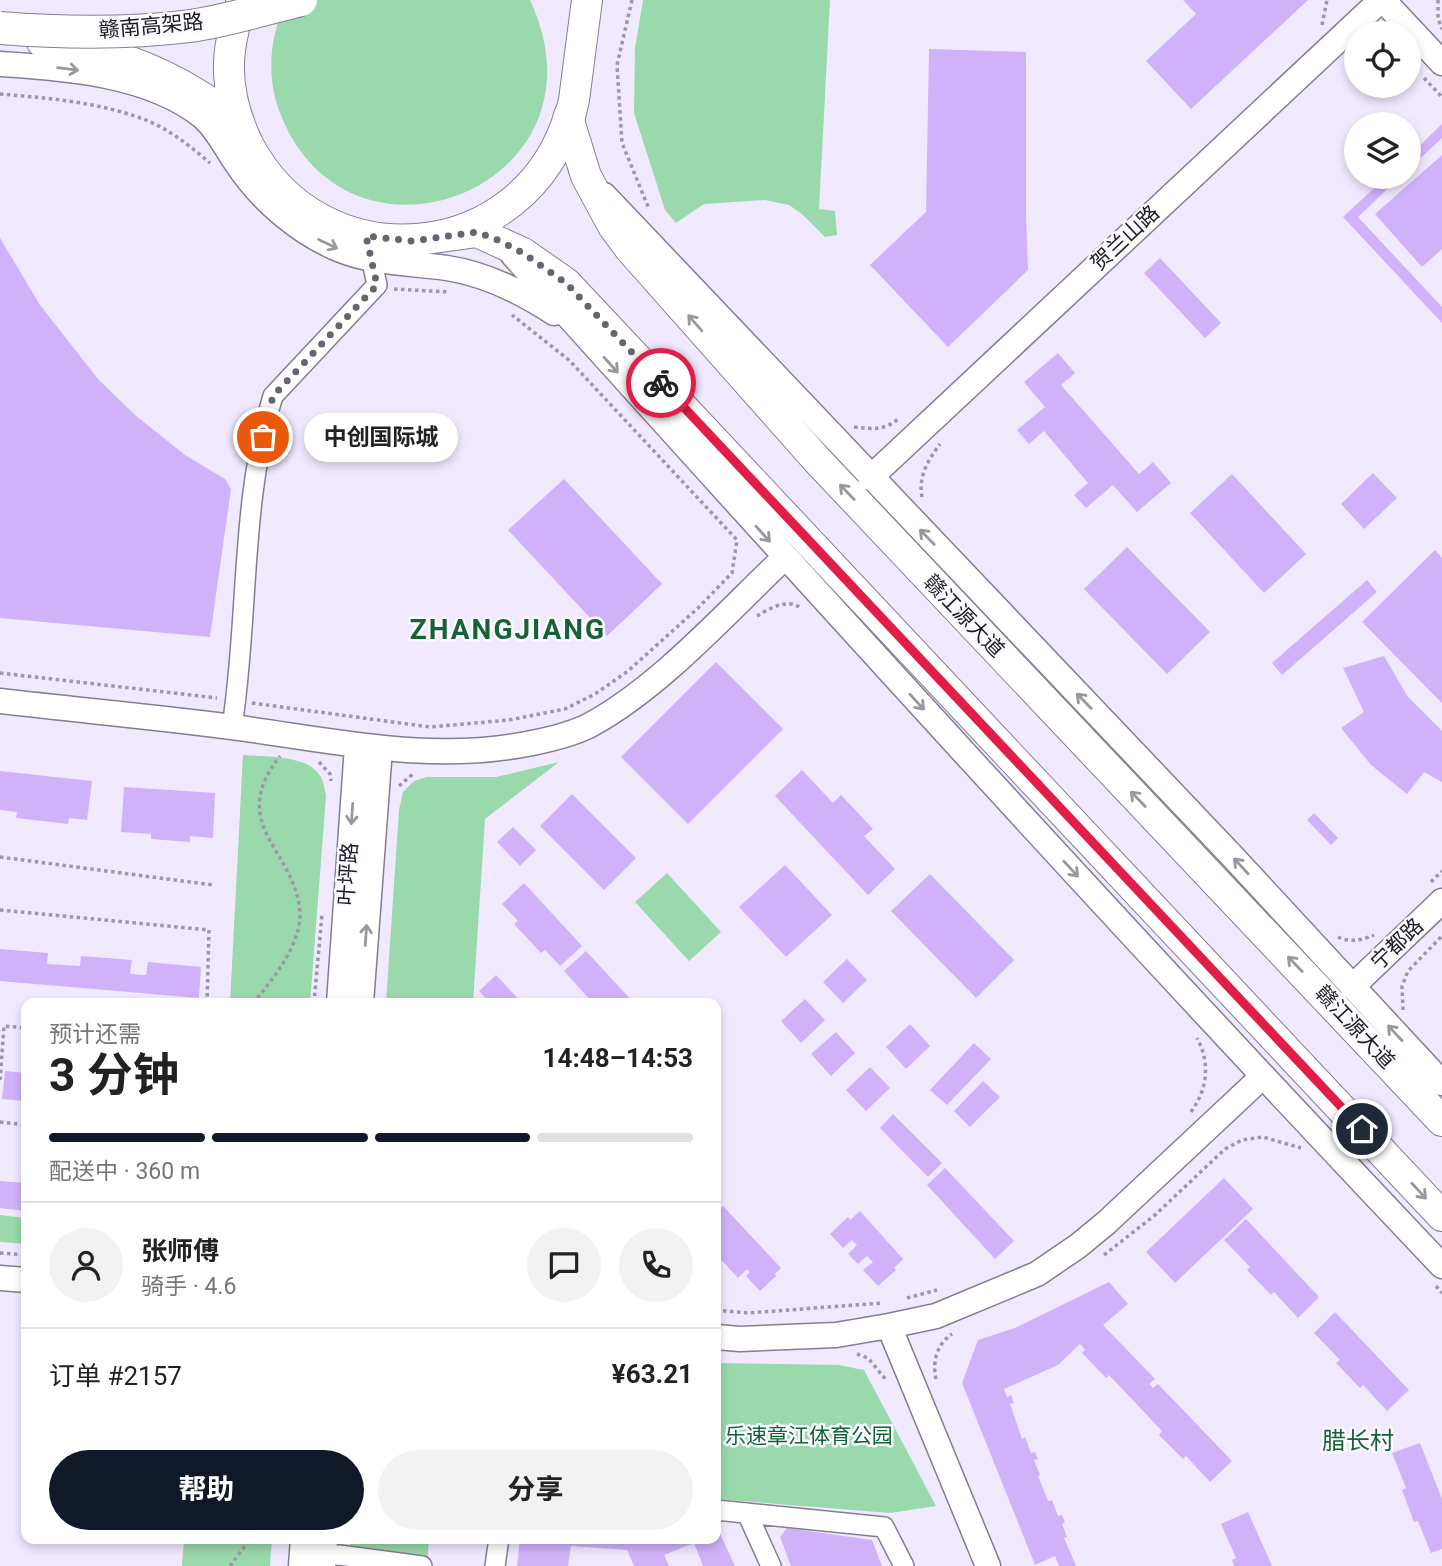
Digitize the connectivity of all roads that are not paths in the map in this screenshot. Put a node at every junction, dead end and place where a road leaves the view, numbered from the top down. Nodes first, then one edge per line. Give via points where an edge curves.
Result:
1 (242, 0) edge
2 (301, 0) edge
3 (564, 0) edge
4 (587, 0) edge
5 (1382, 0) edge
6 (0, 28) edge
7 (0, 38) edge
8 (1442, 63) edge
9 (0, 64) edge
10 (577, 66) junction
11 (574, 100) junction
12 (257, 161) junction
13 (586, 176) junction
14 (412, 241) junction
15 (500, 241) junction
16 (368, 247) junction
17 (580, 330) junction
18 (870, 478) junction
19 (785, 558) junction
20 (0, 701) edge
21 (232, 727) junction
22 (368, 747) junction
23 (1433, 895) edge
24 (1352, 986) junction
25 (340, 998) edge
26 (361, 998) edge
27 (1262, 1077) junction
28 (1442, 1083) edge
29 (1442, 1121) edge
30 (1442, 1216) edge
31 (1442, 1266) edge
32 (0, 1278) edge
33 (21, 1280) edge
34 (889, 1315) junction
35 (721, 1337) edge
36 (721, 1510) edge
37 (747, 1513) junction
38 (303, 1544) edge
39 (498, 1544) edge
40 (324, 1553) edge
41 (301, 1566) edge
42 (422, 1566) edge
43 (495, 1566) edge
44 (771, 1566) edge
45 (904, 1566) edge
46 (988, 1566) edge

1 - 12 main road via 229,62 232,97
2 - 6 highway, 赣南高架路, bridge via 191,26 122,31
3 - 10 main road
4 - 10 main road
5 - 8 street
5 - 18 street, 贺兰山路
7 - 12 main road via 78,47 155,71 233,120
9 -> 16 street via 78,70 178,101 204,118 250,181 290,220 340,250
10 - 11 main road, 赣江源大道
11 - 13 main road, 赣江源大道 via 569,121
11 - 14 main road via 550,161 505,209 466,229
12 - 16 main road via 304,210
13 - 18 street
29 -> 13 main road, 赣江源大道 via 817,460 630,249
14 - 15 main road via 477,232
14 - 16 main road
15 - 17 street
15 -> 30 main road via 545,267 584,301
16 - 17 street via 515,290
16 - 21 street via 377,285 273,396 254,481
17 -> 19 street
24 -> 18 street
19 - 22 street via 668,669 592,725 517,746 449,752
19 -> 27 street
20 - 21 street
21 - 22 street
22 -> 25 street, 叶坪路
26 -> 22 street, 叶坪路
23 - 24 street, 宁都路
28 -> 24 street
27 - 31 street
27 - 34 street via 1105,1223 1037,1274 936,1316
32 - 33 street
34 - 35 street via 836,1335
34 - 46 street
36 - 37 street
37 - 44 street
37 - 45 street via 884,1527
38 - 41 street
39 - 43 street
40 - 42 street

